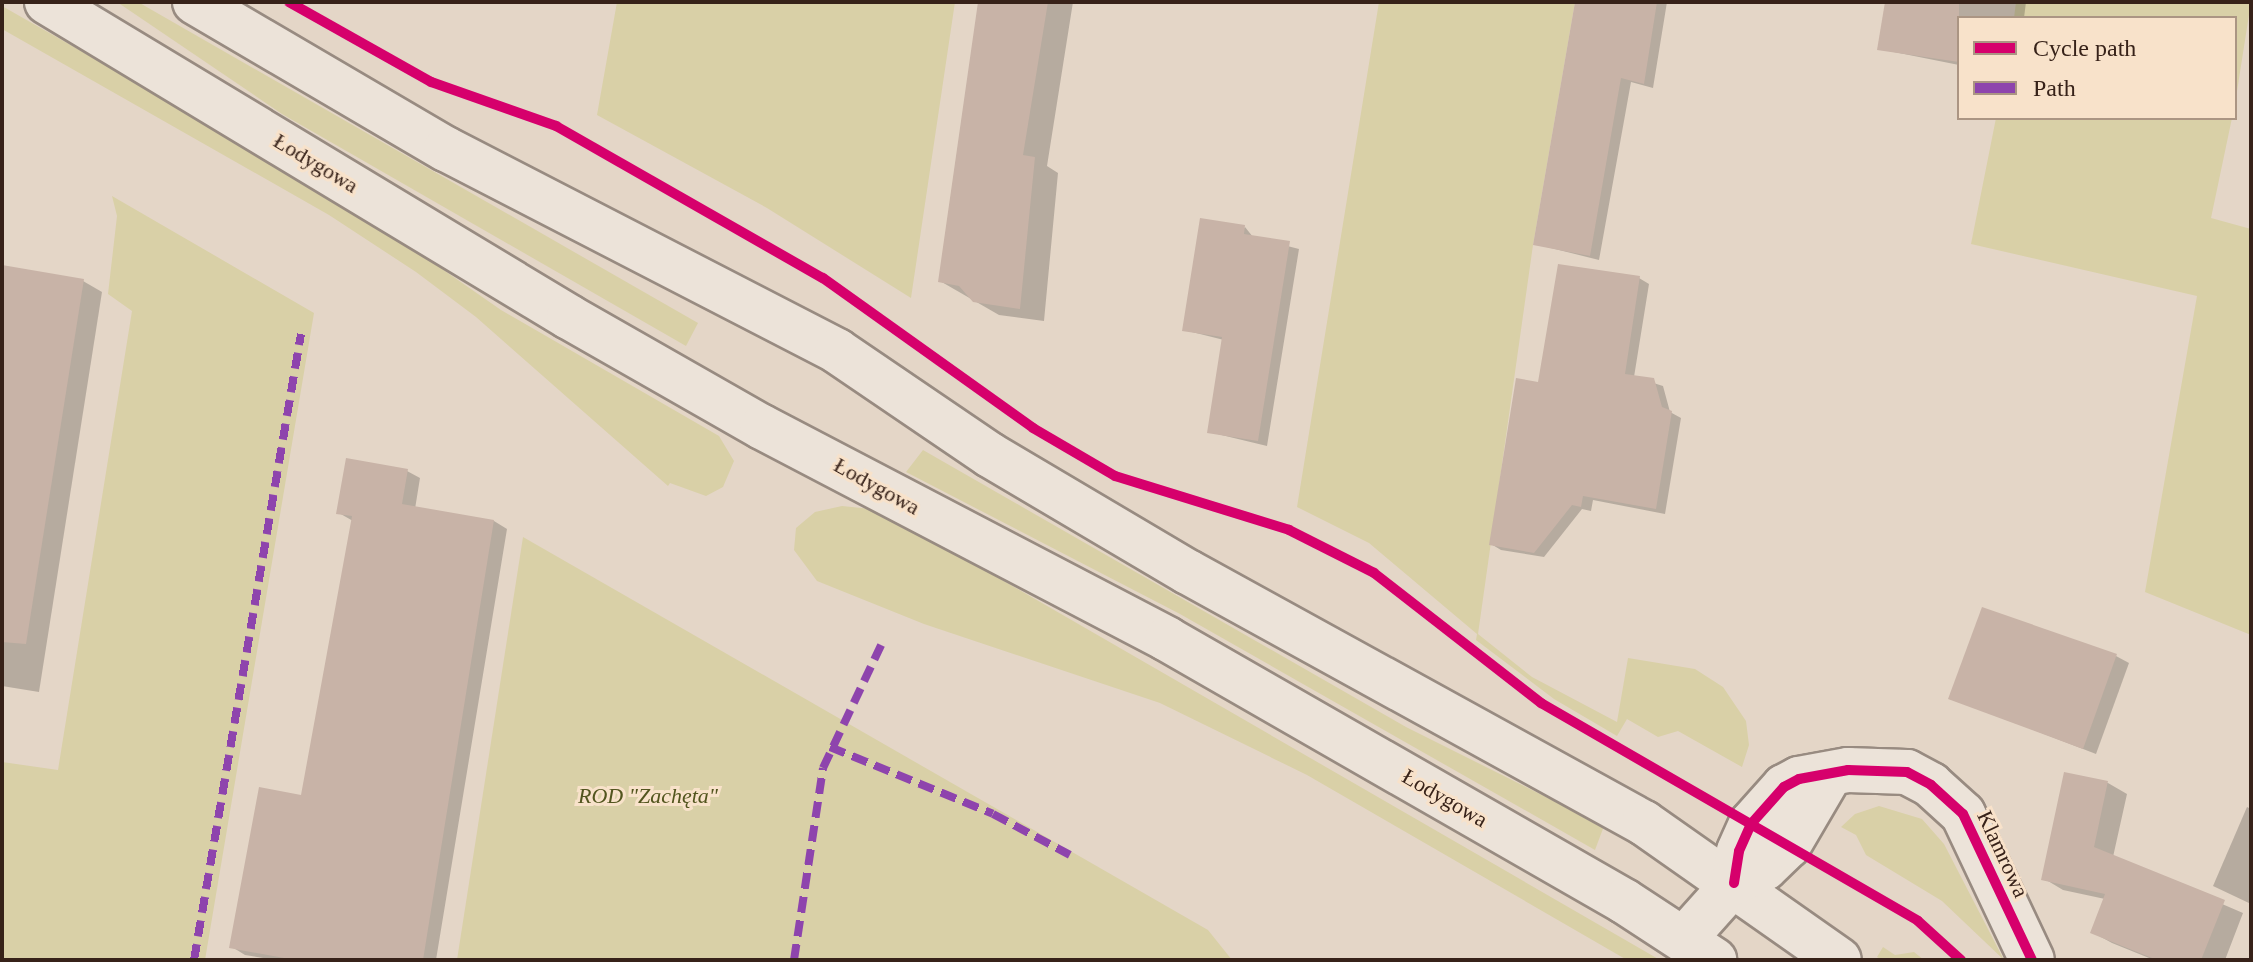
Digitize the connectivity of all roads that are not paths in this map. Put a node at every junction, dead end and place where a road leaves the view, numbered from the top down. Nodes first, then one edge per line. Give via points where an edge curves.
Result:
1 (47, 2) edge
2 (195, 2) edge
3 (1734, 883) junction
4 (1699, 949) edge
5 (1839, 960) edge
6 (2032, 960) edge

1 - 4 main road, Łodygowa via 707,397 1167,639
2 - 3 main road via 472,163 827,345 990,455 1415,701 1636,819
3 - 4 main road, Klamrowa
3 - 5 main road
3 - 6 main road, Klamrowa via 1739,851 1768,803 1799,779 1870,767 1907,772 1949,797 1963,814

